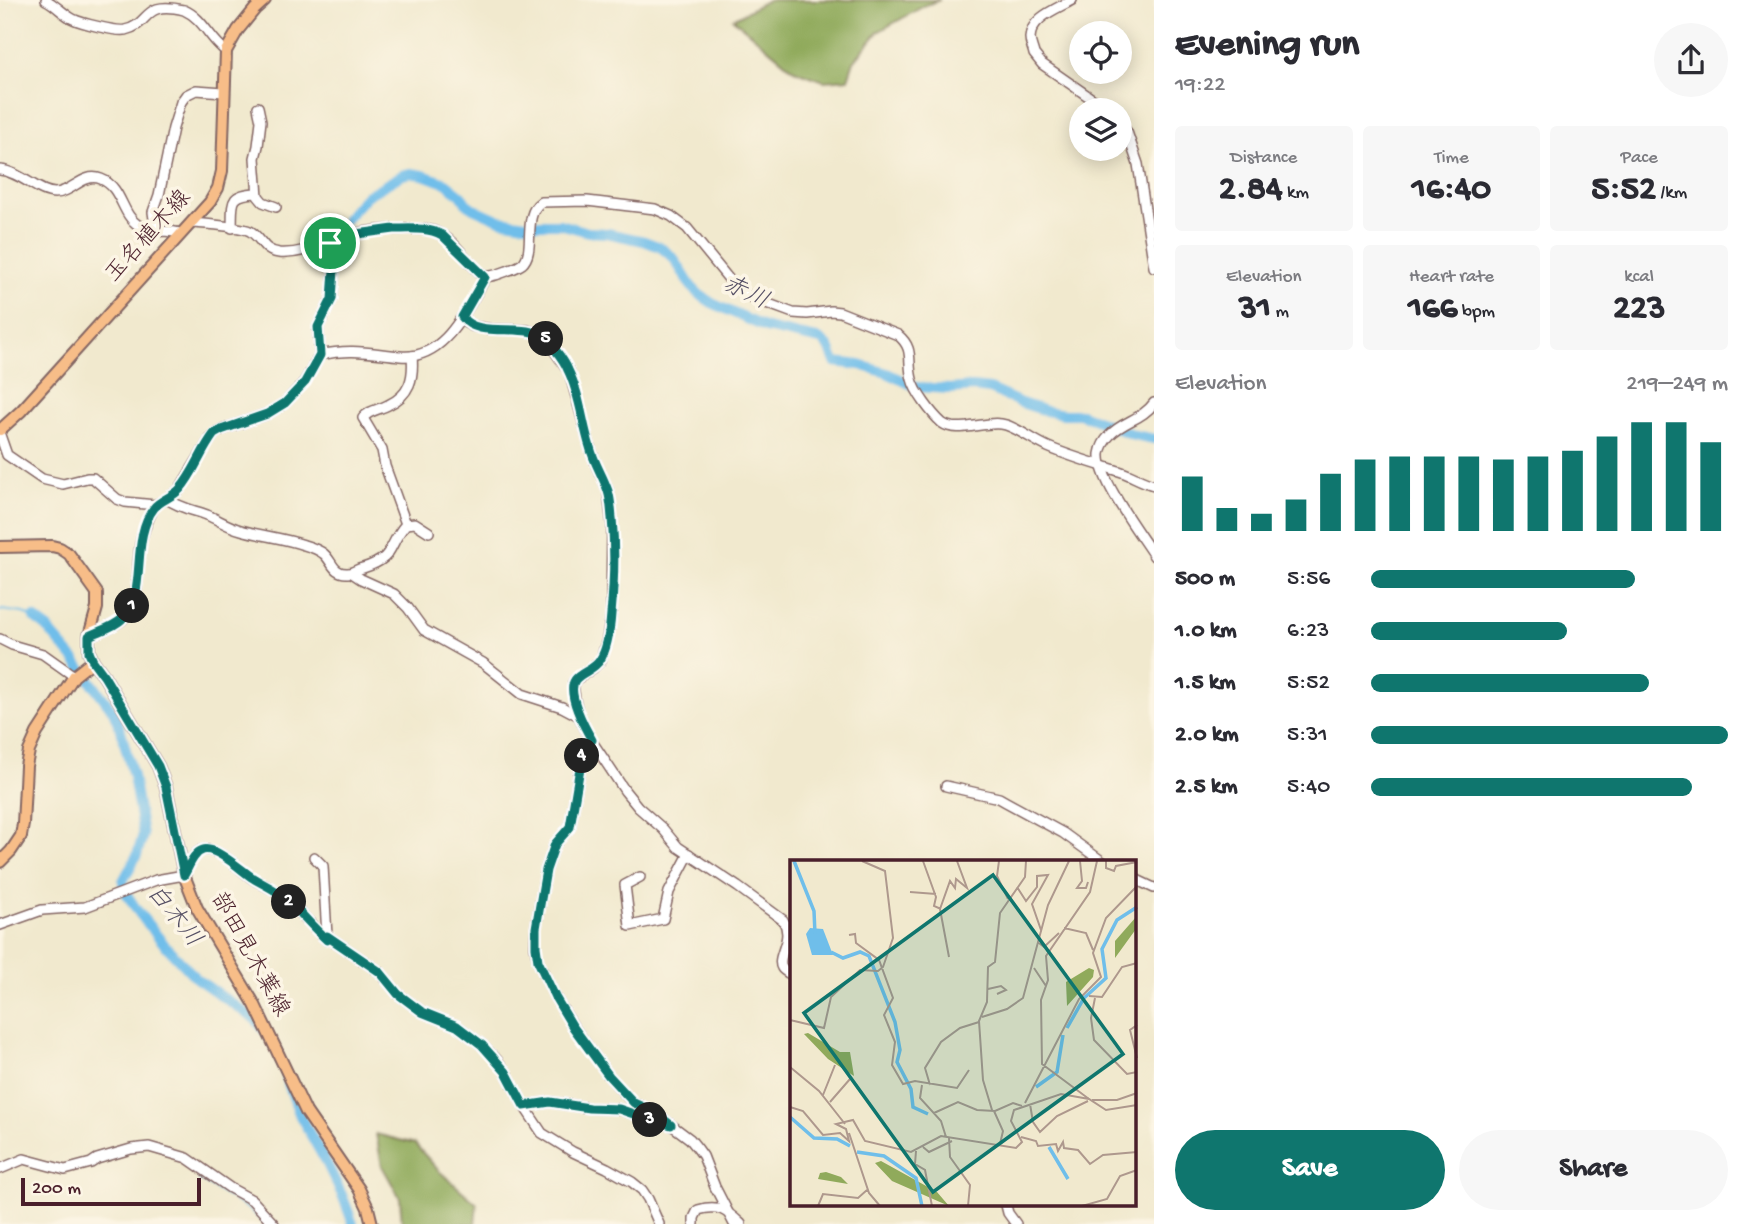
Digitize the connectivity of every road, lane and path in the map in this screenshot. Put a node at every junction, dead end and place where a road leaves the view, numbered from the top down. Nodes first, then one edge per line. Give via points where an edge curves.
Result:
1 (46, 0) edge
2 (265, 0) edge
3 (1073, 0) edge
4 (226, 51) junction
5 (224, 92) junction
6 (1091, 98) edge
7 (257, 107) dead end
8 (1132, 147) edge
9 (0, 170) edge
10 (257, 192) junction
11 (276, 207) dead end
12 (191, 223) junction
13 (232, 228) junction
14 (156, 232) junction
15 (180, 233) junction
16 (330, 243) junction
17 (1154, 267) edge
18 (485, 277) junction
19 (462, 317) junction
20 (320, 355) junction
21 (412, 356) junction
22 (1154, 403) edge
23 (0, 432) edge
24 (1102, 467) junction
25 (1154, 485) edge
26 (167, 499) junction
27 (155, 506) junction
28 (406, 524) junction
29 (429, 531) dead end
30 (0, 547) edge
31 (1154, 556) edge
32 (352, 573) junction
33 (89, 636) junction
34 (0, 639) edge
35 (82, 670) junction
36 (579, 716) junction
37 (592, 740) junction
38 (946, 786) dead end
39 (689, 854) junction
40 (314, 857) dead end
41 (1100, 860) edge
42 (0, 862) edge
43 (184, 875) junction
44 (640, 877) dead end
45 (1136, 879) edge
46 (1154, 888) edge
47 (0, 925) edge
48 (327, 936) junction
49 (790, 973) edge
50 (524, 1106) junction
51 (671, 1125) junction
52 (0, 1169) edge
53 (725, 1209) junction
54 (1007, 1209) edge
55 (274, 1224) edge
56 (372, 1224) edge
57 (659, 1224) edge
58 (694, 1224) edge
59 (734, 1224) edge
60 (741, 1224) edge
61 (1007, 1224) edge
62 (1016, 1224) edge

1 - 4 street via 72,19 117,31 133,27 153,6 173,6 193,15
2 - 4 main road, 玉名植木線
3 - 6 street via 1036,22 1029,41 1042,64
4 - 5 main road, 玉名植木線
5 - 12 main road, 玉名植木線 via 218,188
5 - 14 street via 197,90 181,102 153,212
7 - 10 street via 261,121 255,158
8 - 17 street
9 - 14 street via 52,193 88,178 103,180 116,191 134,222
10 - 11 street via 263,202
10 - 13 street via 244,193 233,201
12 - 13 street
12 - 15 main road, 玉名植木線
13 - 16 street via 248,231 276,253
14 - 15 street
15 - 23 main road, 玉名植木線
16 - 18 street via 367,232 435,231
16 - 20 street via 334,288 318,327
18 - 19 street
18 - 24 street via 525,260 533,210 541,202 587,201 655,209 687,228 732,283 750,297 793,313 840,312 898,335 909,349 918,393 943,423 957,427 1005,424 1050,448
19 - 21 street via 434,350
19 - 36 street via 472,326 527,330 548,342 569,371 590,447 608,490 611,615 601,660 573,683
20 - 21 street via 344,350
20 - 26 street via 305,382 285,403 214,434 179,490
21 - 28 street via 412,380 402,396 363,418 382,450
22 - 24 street via 1106,439 1100,454
23 - 27 street via 7,455 42,480 63,484 93,478 117,499
24 - 25 street
24 - 31 street
26 - 27 street
26 - 32 street via 243,531 308,547 324,555 333,568
27 - 33 street via 140,545 131,608 121,621
28 - 29 street via 415,523
28 - 32 street via 387,556
30 - 33 main road via 52,545 69,554 97,593
32 - 36 street via 394,594 424,630 483,663 522,694
33 - 35 main road
34 - 35 street
35 - 42 main road via 29,751 21,836
35 - 43 main road, 部田見木葉線 via 104,676 158,766
36 - 37 street
37 - 39 street via 632,799
37 - 51 street via 582,756 570,827 555,844 546,870 536,928 538,961 561,1007 609,1076 634,1103
38 - 41 street via 999,798 1063,833
39 - 44 street via 668,892 663,919 630,926 625,885
39 - 49 street via 783,920 788,935 780,965
40 - 48 street via 323,866
43 - 47 street via 156,880 85,907 42,910
43 - 48 street via 199,851 215,852 272,888 327,940
43 - 56 main road, 部田見木葉線 via 197,908 255,1004 306,1112 359,1189
45 - 46 street
48 - 50 street via 380,972 398,994 422,1012 457,1026 482,1045 506,1072
50 - 51 street via 550,1102 619,1109
50 - 57 street via 542,1133 555,1143 642,1190
51 - 53 street via 698,1149
52 - 55 street via 24,1159 65,1170 149,1147 187,1158 252,1200
53 - 58 street via 698,1210
53 - 59 street
53 - 60 street
54 - 61 street
54 - 62 street

